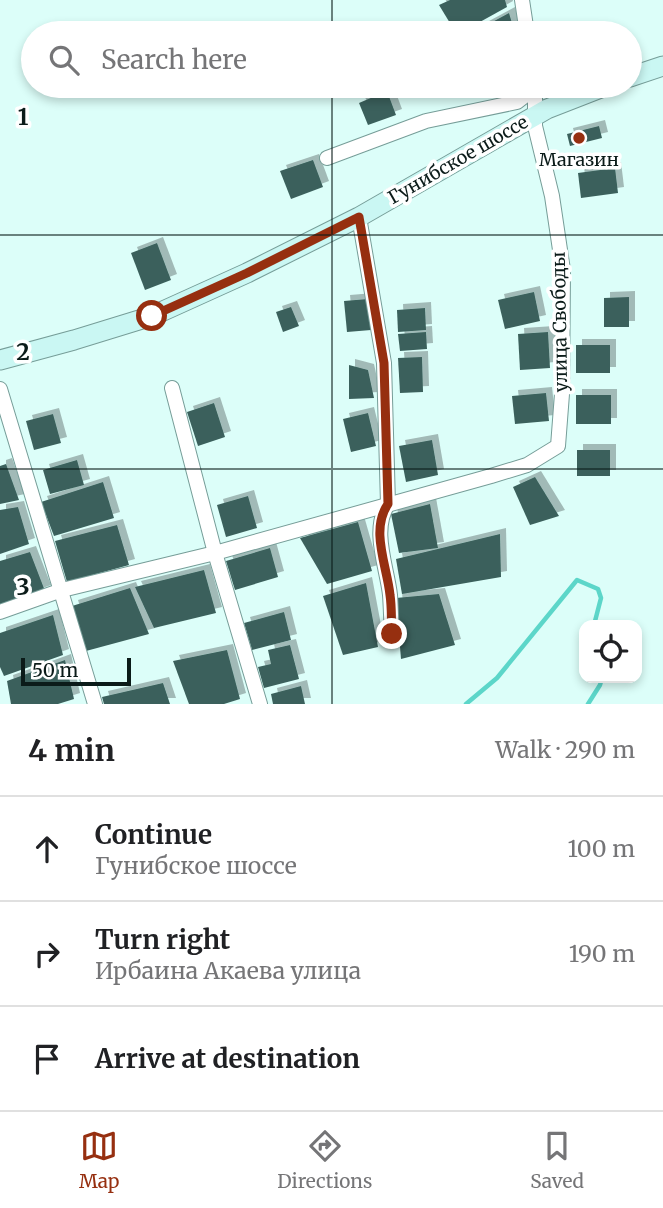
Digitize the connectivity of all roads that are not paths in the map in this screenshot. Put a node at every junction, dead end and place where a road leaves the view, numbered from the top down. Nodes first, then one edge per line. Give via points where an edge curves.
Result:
1 (522, 0) edge
2 (525, 21) edge
3 (663, 65) edge
4 (642, 73) edge
5 (522, 98) edge
6 (535, 98) edge
7 (577, 98) edge
8 (534, 116) junction
9 (327, 158) dead end
10 (359, 217) junction
11 (0, 360) edge
12 (172, 388) dead end
13 (0, 389) edge
14 (388, 504) junction
15 (215, 553) junction
16 (62, 590) junction
17 (0, 612) edge
18 (392, 634) dead end
19 (95, 704) edge
20 (260, 704) edge

1 - 2 street
3 - 4 main road
5 - 9 street via 426,121
6 - 8 street, улица Свободы
7 - 8 main road, Гунибское шоссе
8 - 10 main road, Гунибское шоссе
8 - 14 street, улица Свободы via 563,270 558,446 527,465
10 - 11 main road, Гунибское шоссе via 152,316
10 - 14 street via 384,363
12 - 15 street
13 - 16 street
14 - 15 street
14 - 18 street via 380,515
15 - 16 street
15 - 20 street
16 - 17 street
16 - 19 street

